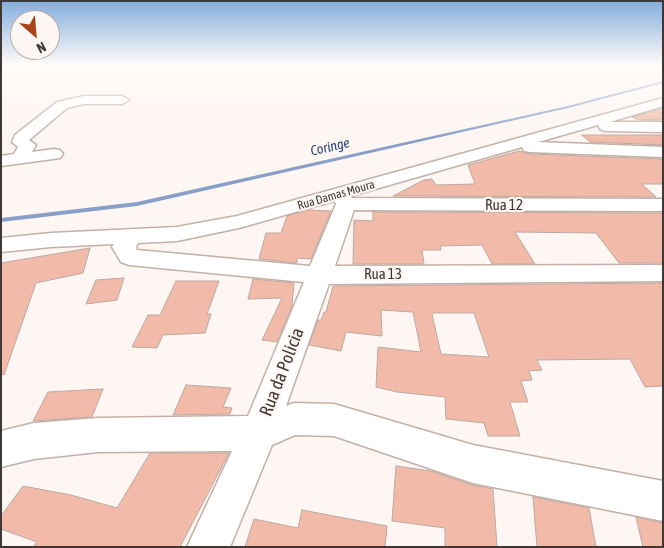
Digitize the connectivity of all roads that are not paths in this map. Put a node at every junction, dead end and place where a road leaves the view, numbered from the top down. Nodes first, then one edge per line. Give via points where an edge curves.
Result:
1 (663, 102) edge
2 (122, 107) dead end
3 (580, 126) junction
4 (663, 127) edge
5 (510, 146) junction
6 (640, 152) junction
7 (663, 152) edge
8 (54, 154) dead end
9 (20, 158) junction
10 (1, 161) edge
11 (663, 171) edge
12 (343, 199) junction
13 (663, 205) edge
14 (130, 236) junction
15 (1, 245) edge
16 (663, 274) edge
17 (319, 275) junction
18 (259, 433) junction
19 (1, 449) edge
20 (663, 501) edge
21 (208, 547) edge

1 - 3 street, Rua Damas Moura
2 - 9 street via 96,99 62,106 21,138 20,142 28,145
3 - 4 street
3 - 5 street, Rua Damas Moura
5 - 6 street
5 - 12 street, Rua Damas Moura
6 - 7 street
6 - 11 street
8 - 9 street
9 - 10 street
12 - 13 street, Rua 12
12 - 14 street, Rua Damas Moura via 177,234
12 - 17 street, Rua da Policia
14 - 15 street, Rua Damas Moura
14 - 17 street, Rua 13 via 124,247 129,257
16 - 17 street, Rua 13
17 - 18 street, Rua da Policia
18 - 19 street via 98,435 34,441
18 - 20 street via 294,419 334,420 473,464
18 - 21 street, Rua da Policia

